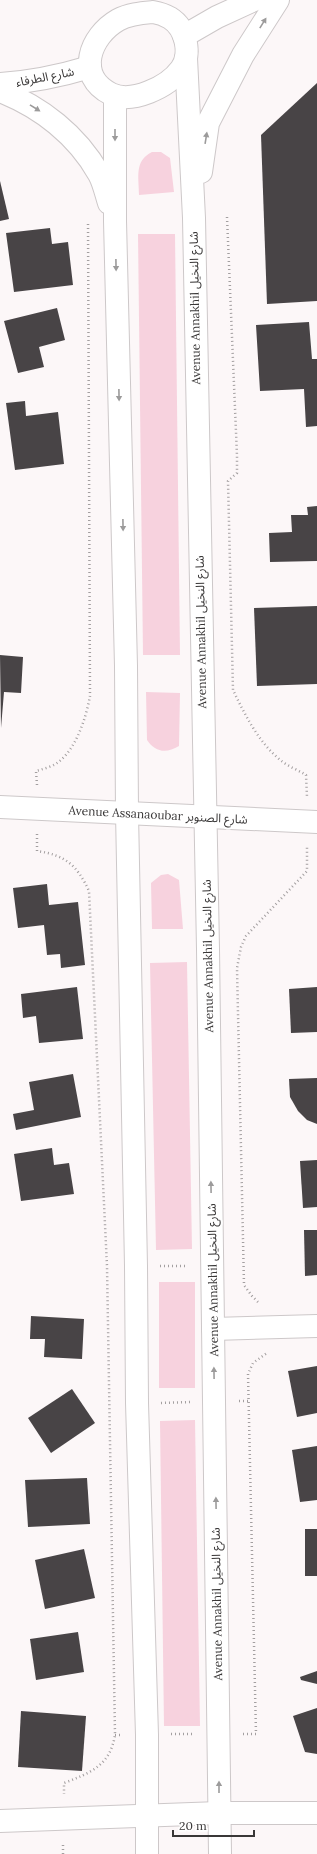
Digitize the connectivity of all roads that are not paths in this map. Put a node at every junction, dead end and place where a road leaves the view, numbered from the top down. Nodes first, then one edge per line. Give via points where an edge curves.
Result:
1 (254, 0) edge
2 (278, 0) edge
3 (144, 6) edge
4 (184, 36) junction
5 (186, 58) junction
6 (90, 67) junction
7 (0, 84) edge
8 (0, 91) edge
9 (115, 96) junction
10 (194, 218) junction
11 (115, 221) junction
12 (0, 807) edge
13 (127, 813) junction
14 (205, 817) junction
15 (312, 822) edge
16 (317, 1326) edge
17 (213, 1329) junction
18 (220, 1813) junction
19 (317, 1813) edge
20 (147, 1815) junction
21 (0, 1821) edge
22 (147, 1854) edge
23 (220, 1854) edge

1 - 4 main road
10 -> 2 main road via 208,123 243,55
3 - 4 main road via 171,18
3 - 6 main road via 103,31 92,47
4 - 5 main road
5 - 9 main road via 182,69 165,83 135,97
5 - 10 main road, Avenue Annakhil شارع النخيل
6 - 7 main road, شارع الطرفاء via 29,82
6 - 9 main road via 99,85
8 -> 11 main road via 20,99 51,119 78,145 100,175
9 -> 11 main road
10 - 14 main road, Avenue Annakhil شارع النخيل
11 -> 13 main road
12 - 13 main road, Avenue Assanaoubar شارع الصنوبر
13 - 14 main road, Avenue Assanaoubar شارع الصنوبر
13 - 20 main road
14 - 15 main road, Avenue Assanaoubar شارع الصنوبر
17 -> 14 main road, Avenue Annakhil شارع النخيل
16 - 17 main road
18 -> 17 main road, Avenue Annakhil شارع النخيل
18 - 19 main road
18 - 20 main road
18 - 23 main road, Avenue Annakhil شارع النخيل
20 - 21 main road
20 - 22 main road

